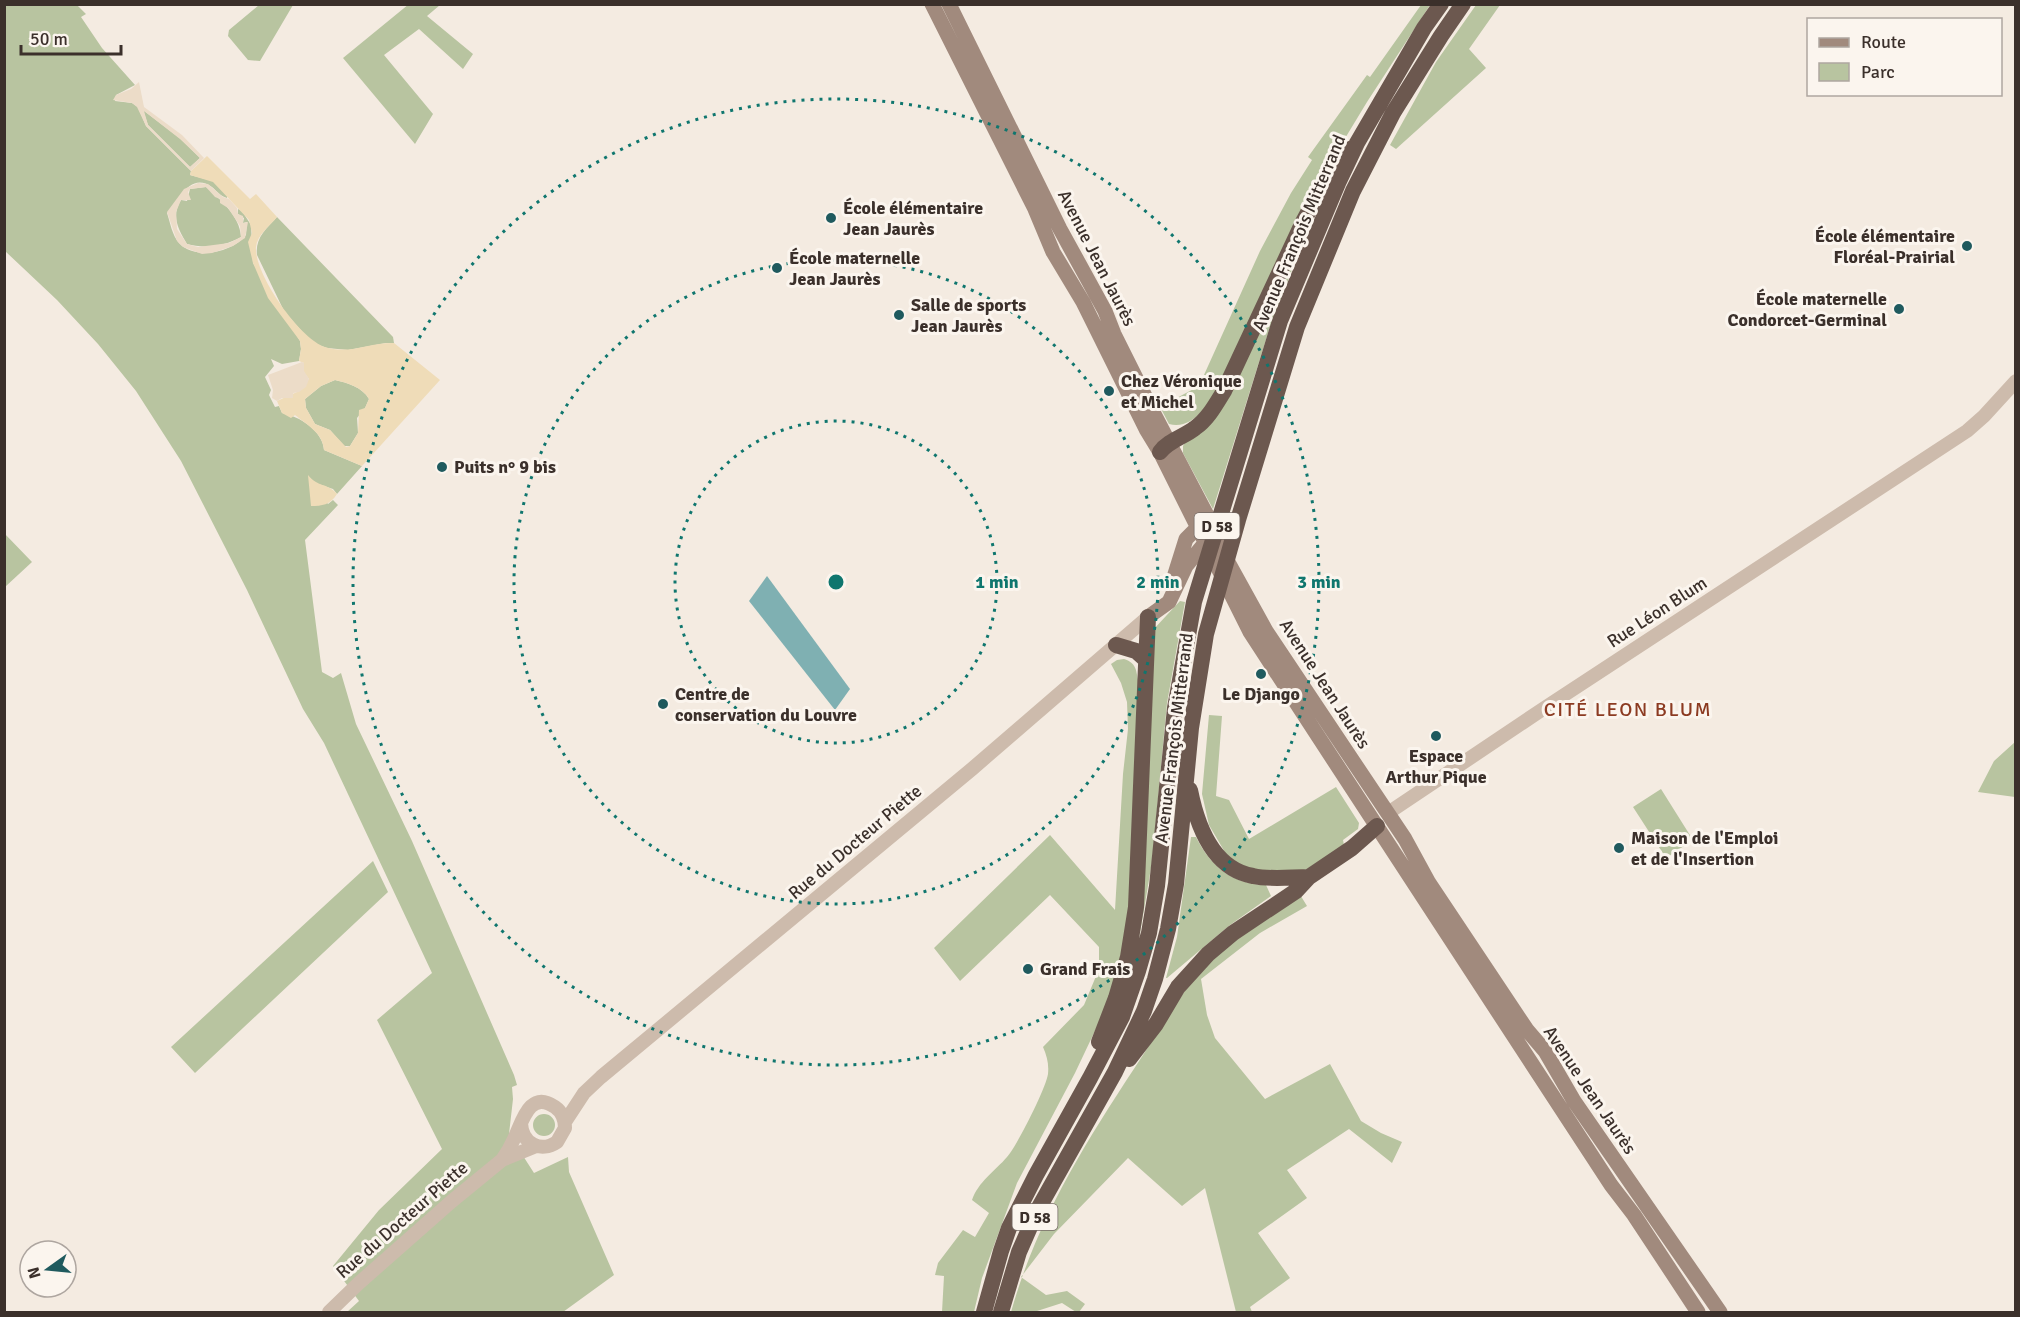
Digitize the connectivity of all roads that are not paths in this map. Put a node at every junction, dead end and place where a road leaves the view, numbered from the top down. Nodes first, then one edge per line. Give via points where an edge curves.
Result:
1 (932, 4) edge
2 (949, 4) edge
3 (1441, 4) edge
4 (1463, 4) edge
5 (1357, 143) junction
6 (2016, 381) edge
7 (1165, 448) junction
8 (1205, 530) junction
9 (1148, 617) junction
10 (1116, 645) junction
11 (1145, 659) junction
12 (1187, 775) junction
13 (1388, 813) junction
14 (1377, 826) junction
15 (1309, 877) junction
16 (1115, 1072) junction
17 (1090, 1078) junction
18 (584, 1092) junction
19 (553, 1105) junction
20 (565, 1122) junction
21 (521, 1124) junction
22 (536, 1146) junction
23 (502, 1160) junction
24 (329, 1312) edge
25 (984, 1312) edge
26 (1001, 1312) edge
27 (1698, 1312) edge
28 (1720, 1312) edge

1 - 7 main road, Avenue Jean Jaurès via 1058,261 1083,302 1146,429
2 - 7 main road, Avenue Jean Jaurès via 1107,315
3 - 5 highway, Avenue François Mitterrand / D 58
4 - 12 highway, Avenue François Mitterrand / D 58 via 1393,113 1353,192 1297,327 1206,634
5 - 7 highway via 1337,159 1212,411 1194,429
5 - 17 highway, Avenue François Mitterrand / D 58 via 1280,321 1194,602 1175,708 1149,933 1122,1017
6 - 13 street, Rue Léon Blum via 1984,416 1947,444
7 - 8 main road, Avenue Jean Jaurès
8 - 9 main road, Rue du Docteur Piette via 1186,539 1168,589
8 - 13 main road, Avenue Jean Jaurès via 1222,545 1266,631
8 - 14 main road, Avenue Jean Jaurès via 1250,632
9 - 10 street, Rue du Docteur Piette
9 - 11 highway
10 - 11 highway via 1136,651
10 - 18 street, Rue du Docteur Piette
11 - 17 highway via 1136,907 1128,957
12 - 15 highway via 1198,821 1220,859 1238,872 1252,876
12 - 16 highway, Avenue François Mitterrand / D 58 via 1168,929 1144,1011
13 - 14 main road
13 - 28 main road, Avenue Jean Jaurès via 1429,884 1505,999 1545,1051 1574,1101
14 - 15 highway via 1352,849
14 - 27 main road, Avenue Jean Jaurès
15 - 16 highway via 1296,891 1208,954 1178,987 1137,1050
16 - 26 highway, Avenue François Mitterrand / D 58 via 1037,1211
17 - 25 highway, Avenue François Mitterrand / D 58 via 1009,1228
18 - 19 street, Rue du Docteur Piette
18 - 20 street, Rue du Docteur Piette
19 - 20 street
19 - 21 street via 531,1106
20 - 22 street via 557,1142
21 - 22 street via 525,1137
21 - 23 street, Rue du Docteur Piette
22 - 23 street, Rue du Docteur Piette
23 - 24 street, Rue du Docteur Piette

